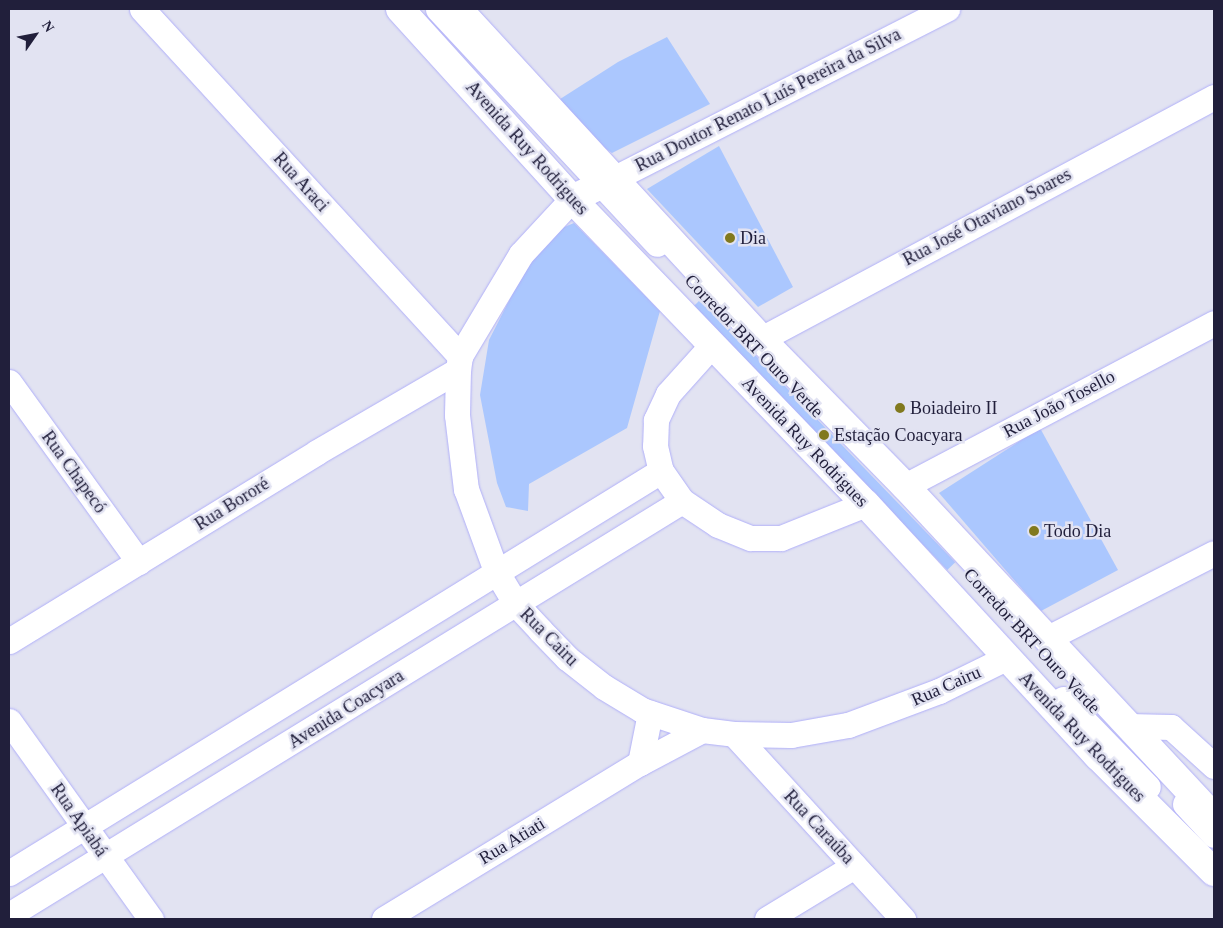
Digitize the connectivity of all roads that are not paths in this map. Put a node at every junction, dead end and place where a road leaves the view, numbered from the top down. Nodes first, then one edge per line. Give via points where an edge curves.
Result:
1 (142, 9) edge
2 (400, 9) edge
3 (418, 9) edge
4 (438, 9) edge
5 (458, 9) edge
6 (947, 9) edge
7 (1214, 97) edge
8 (593, 189) junction
9 (1214, 323) edge
10 (760, 339) junction
11 (711, 346) junction
12 (459, 363) junction
13 (9, 382) edge
14 (661, 471) junction
15 (905, 486) junction
16 (682, 501) junction
17 (866, 504) junction
18 (1214, 552) edge
19 (139, 562) junction
20 (496, 572) junction
21 (515, 603) junction
22 (9, 641) edge
23 (1027, 648) junction
24 (650, 712) junction
25 (9, 721) edge
26 (1128, 726) junction
27 (702, 730) junction
28 (734, 734) junction
29 (640, 763) junction
30 (1214, 766) edge
31 (1214, 817) edge
32 (84, 826) junction
33 (1214, 835) edge
34 (1214, 857) edge
35 (106, 858) junction
36 (854, 866) junction
37 (1214, 872) edge
38 (9, 873) edge
39 (9, 914) edge
40 (151, 919) edge
41 (384, 919) edge
42 (767, 919) edge
43 (903, 919) edge

1 - 12 street, Rua Araci
2 - 8 main road, Avenida Ruy Rodrigues
3 - 8 street, Corredor BRT Ouro Verde
4 - 8 street, Corredor BRT Ouro Verde
5 - 8 main road, Avenida Ruy Rodrigues
6 - 8 street, Rua Doutor Renato Luís Pereira da Silva
7 - 10 street, Rua José Otaviano Soares
8 - 10 main road, Avenida Ruy Rodrigues
8 - 11 main road, Avenida Ruy Rodrigues
8 - 12 street, Rua Cairu via 521,254
8 - 23 street, Corredor BRT Ouro Verde via 681,300
9 - 15 street, Rua João Tosello
10 - 15 main road, Avenida Ruy Rodrigues
11 - 14 street via 668,394 656,420 655,446
11 - 17 main road, Avenida Ruy Rodrigues
12 - 19 street, Rua Bororé
12 - 20 street, Rua Cairu via 457,415 466,489
13 - 19 street, Rua Chapecó
14 - 16 street
14 - 20 street
15 - 23 main road, Avenida Ruy Rodrigues
16 - 17 street via 718,526 751,538 781,538
16 - 21 street, Avenida Coacyara
17 - 23 main road, Avenida Ruy Rodrigues
18 - 23 street, Rua Cairu
19 - 22 street, Rua Bororé
20 - 21 street, Rua Cairu
20 - 32 street
21 - 24 street, Rua Cairu via 566,658 604,687
21 - 35 street, Avenida Coacyara
23 - 26 main road, Avenida Ruy Rodrigues
23 - 28 street, Rua Cairu via 939,691 848,725 791,735
23 - 33 street, Corredor BRT Ouro Verde
23 - 34 street, Corredor BRT Ouro Verde
23 - 37 main road, Avenida Ruy Rodrigues
24 - 27 street, Rua Cairu
24 - 29 street
25 - 32 street, Rua Apiabá
26 - 30 street via 1171,727
26 - 31 main road, Avenida Ruy Rodrigues
27 - 28 street, Rua Cairu
27 - 29 street, Rua Atiati
28 - 36 street, Rua Caraúba
29 - 41 street, Rua Atiati
32 - 35 street, Rua Apiabá
32 - 38 street
35 - 39 street, Avenida Coacyara
35 - 40 street, Rua Apiabá
36 - 42 street
36 - 43 street, Rua Caraúba

